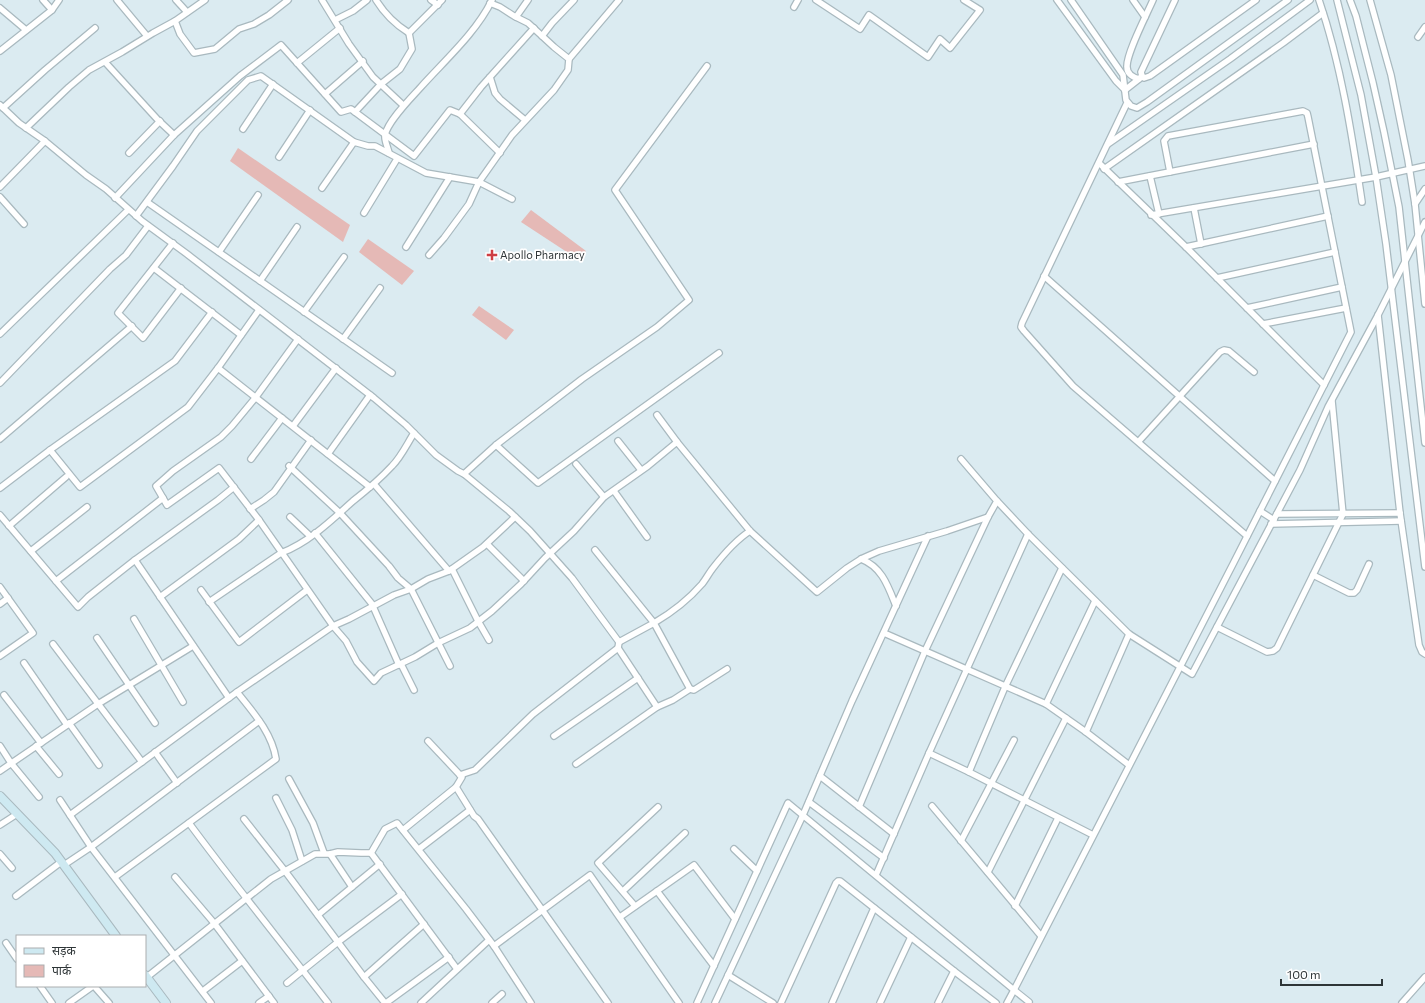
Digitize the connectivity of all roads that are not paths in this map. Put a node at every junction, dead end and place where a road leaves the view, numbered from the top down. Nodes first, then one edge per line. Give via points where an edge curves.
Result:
1 (43, 0) edge
2 (59, 0) edge
3 (118, 0) edge
4 (176, 0) edge
5 (205, 0) edge
6 (288, 0) edge
7 (322, 0) edge
8 (367, 0) edge
9 (376, 0) edge
10 (431, 0) edge
11 (442, 0) edge
12 (528, 0) edge
13 (574, 0) edge
14 (619, 0) edge
15 (798, 0) edge
16 (816, 0) edge
17 (964, 0) edge
18 (1057, 0) edge
19 (1072, 0) edge
20 (1133, 0) edge
21 (1154, 0) edge
22 (1175, 0) edge
23 (1256, 0) edge
24 (1288, 0) edge
25 (1310, 0) edge
26 (1319, 0) edge
27 (1337, 0) edge
28 (1350, 0) edge
29 (1370, 0) edge
30 (124, 2) edge
31 (491, 2) edge
32 (438, 5) junction
33 (794, 7) dead end
34 (0, 8) edge
35 (52, 10) junction
36 (187, 12) junction
37 (1323, 13) junction
38 (516, 17) junction
39 (1145, 17) junction
40 (335, 20) junction
41 (175, 21) junction
42 (1425, 27) edge
43 (95, 28) dead end
44 (340, 28) junction
45 (534, 28) junction
46 (26, 30) junction
47 (409, 33) junction
48 (147, 36) junction
49 (542, 36) junction
50 (1418, 37) dead end
51 (0, 51) edge
52 (569, 59) junction
53 (363, 61) junction
54 (105, 62) junction
55 (297, 63) junction
56 (707, 66) dead end
57 (490, 77) junction
58 (1140, 78) junction
59 (273, 84) junction
60 (381, 84) junction
61 (1125, 90) junction
62 (325, 94) junction
63 (1128, 103) junction
64 (403, 105) junction
65 (1, 106) edge
66 (310, 110) junction
67 (355, 112) junction
68 (460, 114) junction
69 (525, 120) junction
70 (160, 121) junction
71 (26, 128) junction
72 (244, 129) dead end
73 (174, 135) junction
74 (385, 136) junction
75 (45, 141) junction
76 (354, 142) junction
77 (1314, 144) junction
78 (1108, 145) junction
79 (129, 153) dead end
80 (389, 153) junction
81 (500, 153) junction
82 (414, 156) junction
83 (279, 157) dead end
84 (397, 158) junction
85 (1099, 163) junction
86 (1425, 166) edge
87 (413, 167) junction
88 (1104, 168) junction
89 (1410, 169) junction
90 (1170, 172) junction
91 (1393, 174) junction
92 (1150, 176) junction
93 (450, 177) junction
94 (1376, 177) junction
95 (1359, 180) junction
96 (479, 182) junction
97 (1118, 182) junction
98 (1322, 186) junction
99 (0, 187) edge
100 (322, 188) dead end
101 (1425, 189) edge
102 (258, 195) dead end
103 (0, 197) edge
104 (115, 198) junction
105 (512, 199) dead end
106 (147, 202) junction
107 (1362, 202) dead end
108 (1415, 204) junction
109 (1194, 208) junction
110 (128, 210) junction
111 (364, 213) dead end
112 (1159, 214) junction
113 (1151, 215) junction
114 (136, 216) junction
115 (1328, 216) junction
116 (1425, 222) edge
117 (24, 224) dead end
118 (148, 226) junction
119 (297, 227) dead end
120 (1417, 237) junction
121 (173, 244) junction
122 (1200, 244) junction
123 (406, 247) dead end
124 (1186, 247) junction
125 (218, 252) junction
126 (1335, 252) junction
127 (429, 255) dead end
128 (344, 257) dead end
129 (1404, 263) junction
130 (154, 268) junction
131 (1044, 276) junction
132 (1217, 278) junction
133 (260, 281) junction
134 (1342, 287) junction
135 (181, 288) junction
136 (380, 288) dead end
137 (1392, 288) junction
138 (1425, 304) edge
139 (1247, 308) junction
140 (1346, 308) junction
141 (259, 310) junction
142 (212, 312) junction
143 (304, 312) junction
144 (1378, 315) junction
145 (1263, 324) junction
146 (132, 326) junction
147 (0, 334) edge
148 (241, 334) junction
149 (298, 339) junction
150 (343, 339) junction
151 (719, 353) dead end
152 (218, 368) junction
153 (336, 368) junction
154 (1254, 372) dead end
155 (392, 373) dead end
156 (0, 383) edge
157 (1324, 385) junction
158 (370, 395) junction
159 (1180, 396) junction
160 (256, 397) junction
161 (1332, 401) junction
162 (657, 414) dead end
163 (282, 418) junction
164 (293, 426) junction
165 (414, 433) junction
166 (1, 436) edge
167 (311, 440) junction
168 (618, 441) dead end
169 (1139, 441) junction
170 (677, 442) junction
171 (1425, 442) edge
172 (496, 445) junction
173 (50, 450) junction
174 (328, 454) junction
175 (251, 459) dead end
176 (961, 459) dead end
177 (576, 464) dead end
178 (290, 467) junction
179 (641, 470) junction
180 (464, 474) junction
181 (66, 477) dead end
182 (1275, 481) junction
183 (372, 485) junction
184 (234, 487) junction
185 (0, 488) edge
186 (614, 491) junction
187 (604, 497) junction
188 (163, 498) junction
189 (997, 500) junction
190 (87, 507) dead end
191 (250, 509) junction
192 (1260, 510) junction
193 (340, 513) junction
194 (1400, 513) junction
195 (1343, 514) junction
196 (0, 515) edge
197 (290, 517) dead end
198 (515, 517) junction
199 (988, 517) junction
200 (1274, 519) junction
201 (259, 520) junction
202 (1401, 520) junction
203 (1340, 522) junction
204 (9, 526) junction
205 (750, 531) junction
206 (1028, 534) junction
207 (312, 535) junction
208 (928, 536) junction
209 (1247, 536) junction
210 (647, 537) dead end
211 (487, 544) junction
212 (595, 550) dead end
213 (31, 551) junction
214 (281, 553) junction
215 (550, 553) junction
216 (861, 559) junction
217 (135, 560) junction
218 (1369, 564) dead end
219 (1425, 567) edge
220 (1062, 568) junction
221 (450, 570) junction
222 (1313, 575) junction
223 (524, 580) junction
224 (56, 581) junction
225 (0, 587) edge
226 (411, 589) junction
227 (201, 590) dead end
228 (307, 590) junction
229 (160, 597) junction
230 (8, 598) junction
231 (1095, 601) junction
232 (209, 602) junction
233 (0, 604) edge
234 (373, 606) junction
235 (896, 606) junction
236 (134, 619) dead end
237 (478, 621) junction
238 (654, 623) junction
239 (333, 626) junction
240 (1217, 627) junction
241 (884, 633) junction
242 (1129, 634) junction
243 (97, 638) dead end
244 (489, 640) dead end
245 (619, 642) junction
246 (438, 643) junction
247 (53, 644) dead end
248 (193, 646) junction
249 (618, 648) junction
250 (925, 651) junction
251 (1425, 654) edge
252 (0, 656) edge
253 (24, 663) dead end
254 (161, 664) junction
255 (400, 664) junction
256 (450, 666) dead end
257 (1180, 666) junction
258 (727, 669) dead end
259 (967, 669) junction
260 (638, 678) junction
261 (128, 685) junction
262 (1005, 687) junction
263 (690, 689) junction
264 (414, 690) dead end
265 (237, 692) junction
266 (4, 695) dead end
267 (229, 698) junction
268 (183, 702) dead end
269 (98, 704) junction
270 (1046, 704) junction
271 (657, 707) junction
272 (1066, 718) junction
273 (259, 721) junction
274 (155, 723) dead end
275 (68, 724) junction
276 (1086, 732) junction
277 (554, 736) dead end
278 (1014, 740) dead end
279 (428, 742) dead end
280 (38, 744) junction
281 (0, 746) edge
282 (155, 752) junction
283 (929, 753) junction
284 (142, 762) junction
285 (12, 763) junction
286 (99, 764) dead end
287 (576, 764) dead end
288 (1129, 765) junction
289 (0, 771) edge
290 (968, 772) junction
291 (59, 774) dead end
292 (460, 775) junction
293 (820, 776) junction
294 (289, 779) dead end
295 (177, 783) junction
296 (991, 784) junction
297 (456, 787) junction
298 (0, 796) edge
299 (39, 797) dead end
300 (276, 798) dead end
301 (60, 800) dead end
302 (1024, 801) junction
303 (809, 802) junction
304 (932, 806) dead end
305 (658, 807) dead end
306 (859, 808) junction
307 (470, 810) junction
308 (17, 814) junction
309 (70, 815) junction
310 (803, 815) junction
311 (1058, 818) junction
312 (244, 819) dead end
313 (189, 823) junction
314 (0, 824) edge
315 (403, 830) junction
316 (685, 833) dead end
317 (894, 834) junction
318 (1093, 835) junction
319 (961, 841) junction
320 (92, 847) junction
321 (734, 848) dead end
322 (418, 849) junction
323 (324, 853) junction
324 (371, 853) junction
325 (0, 854) edge
326 (330, 854) junction
327 (884, 858) junction
328 (302, 861) junction
329 (62, 864) junction
330 (380, 864) junction
331 (12, 868) dead end
332 (285, 871) junction
333 (757, 871) junction
334 (988, 872) junction
335 (876, 875) junction
336 (115, 877) junction
337 (175, 877) dead end
338 (352, 887) junction
339 (623, 891) junction
340 (658, 891) junction
341 (402, 894) junction
342 (16, 896) dead end
343 (246, 899) junction
344 (636, 906) junction
345 (1016, 906) junction
346 (874, 908) junction
347 (542, 910) junction
348 (318, 915) junction
349 (620, 917) junction
350 (735, 919) junction
351 (214, 923) junction
352 (424, 924) junction
353 (115, 935) edge
354 (1041, 936) junction
355 (911, 937) junction
356 (489, 940) junction
357 (338, 942) junction
358 (6, 943) dead end
359 (494, 946) junction
360 (175, 955) junction
361 (449, 957) junction
362 (16, 958) edge
363 (242, 961) junction
364 (714, 966) junction
365 (457, 969) junction
366 (303, 971) junction
367 (954, 971) junction
368 (728, 975) junction
369 (146, 976) edge
370 (364, 977) junction
371 (1425, 978) edge
372 (287, 983) dead end
373 (41, 987) edge
374 (92, 987) edge
375 (94, 987) edge
376 (1014, 990) junction
377 (203, 992) junction
378 (502, 994) dead end
379 (269, 996) junction
380 (52, 1003) edge
381 (69, 1003) edge
382 (109, 1003) edge
383 (166, 1003) edge
384 (211, 1003) edge
385 (259, 1003) edge
386 (274, 1003) edge
387 (328, 1003) edge
388 (386, 1003) edge
389 (421, 1003) edge
390 (492, 1003) edge
391 (531, 1003) edge
392 (608, 1003) edge
393 (679, 1003) edge
394 (697, 1003) edge
395 (715, 1003) edge
396 (774, 1003) edge
397 (781, 1003) edge
398 (832, 1003) edge
399 (880, 1003) edge
400 (938, 1003) edge
401 (996, 1003) edge
402 (1007, 1003) edge
403 (1029, 1003) edge
404 (1402, 1003) edge

1 - 35 street
2 - 35 street
3 - 30 street
4 - 36 street
5 - 36 street
6 - 41 street via 254,24 239,29 215,49 194,53 180,34
7 - 40 street
8 - 40 street
9 - 47 street via 382,9
10 - 32 street
11 - 32 street
12 - 38 street
13 - 49 street
14 - 52 street
15 - 33 street
16 - 17 street via 860,29 869,15 928,57 940,39 950,48 980,10
18 - 61 street
19 - 61 street via 1123,75
20 - 39 street
21 - 39 street
22 - 58 street
23 - 58 street via 1150,76
24 - 63 street via 1140,108
25 - 78 street
26 - 37 street
27 - 94 street via 1361,95
28 - 91 street via 1373,83
29 - 89 street via 1391,75
30 - 48 street
31 - 38 street
31 - 64 street via 465,39
32 - 47 street
34 - 46 street
35 - 46 street
36 - 41 street
37 - 88 street
37 - 95 street
38 - 45 street
39 - 58 street via 1127,63 1130,75
40 - 44 street
41 - 48 street
42 - 50 street
43 - 65 street
44 - 53 street
44 - 55 street
45 - 49 street
45 - 57 street
46 - 51 street
47 - 60 street via 412,49 400,69
48 - 54 street
49 - 52 street
52 - 69 street via 568,70 554,90
53 - 60 street
53 - 62 street
54 - 70 street
54 - 71 street via 84,74
55 - 62 street
55 - 73 street via 281,46 240,76
56 - 172 street via 615,190 689,300 657,327 582,379
57 - 68 street
57 - 69 street via 495,93
58 - 61 street
59 - 66 street
59 - 72 street
59 - 106 street via 261,76 248,80 197,132
60 - 64 street
60 - 67 street
61 - 63 street
62 - 67 street via 341,112 351,109
63 - 78 street
64 - 74 street
65 - 71 street
66 - 76 street
66 - 83 street
67 - 74 street
68 - 81 street
68 - 82 street via 450,110
69 - 81 street
70 - 73 street
70 - 79 street
71 - 75 street
73 - 104 street
74 - 80 street
74 - 82 street
75 - 99 street
75 - 104 street
76 - 80 street via 375,146
76 - 100 street
77 - 90 street
77 - 90 street via 1307,113 1303,111 1168,136 1164,141
77 - 98 street
78 - 85 street
80 - 84 street
81 - 96 street
82 - 87 street
84 - 87 street
84 - 111 street
85 - 88 street
85 - 131 street
86 - 89 street
87 - 93 street via 426,173
88 - 97 street
89 - 91 street
89 - 108 street
90 - 92 street
91 - 94 street
91 - 129 street
92 - 97 street
92 - 112 street
93 - 96 street
93 - 123 street
94 - 95 street
94 - 137 street
95 - 98 street
95 - 107 street
96 - 105 street
96 - 127 street via 469,204
97 - 113 street
98 - 109 street
98 - 115 street
101 - 108 street
102 - 125 street
103 - 117 street
104 - 110 street
106 - 114 street
106 - 125 street
108 - 120 street
109 - 112 street
109 - 122 street
110 - 114 street
110 - 147 street
112 - 113 street
113 - 124 street
114 - 118 street
115 - 122 street
115 - 126 street
116 - 120 street
118 - 121 street
118 - 156 street via 126,255
119 - 133 street
120 - 129 street
120 - 138 street
121 - 130 street
121 - 141 street
122 - 124 street
124 - 132 street
125 - 133 street
126 - 132 street
126 - 134 street
128 - 143 street
129 - 137 street
129 - 171 street
130 - 135 street
130 - 146 street via 118,313
131 - 159 street
131 - 169 street via 1021,327 1073,386
132 - 139 street
133 - 143 street
134 - 139 street
134 - 140 street
135 - 142 street
135 - 146 street via 143,338
136 - 150 street
137 - 144 street
137 - 219 street
139 - 145 street
140 - 145 street
140 - 157 street via 1351,332
141 - 148 street
141 - 149 street
142 - 148 street
142 - 173 street via 175,361
143 - 150 street
144 - 161 street
144 - 194 street
145 - 157 street
146 - 166 street
148 - 152 street
149 - 153 street
149 - 160 street
150 - 155 street
151 - 172 street via 538,482
152 - 160 street
152 - 173 street via 188,406 80,486
153 - 158 street
153 - 164 street
154 - 159 street via 1229,351 1224,350
157 - 182 street
158 - 165 street
158 - 174 street
159 - 169 street
159 - 182 street
160 - 163 street
160 - 188 street via 221,437 156,486
161 - 195 street
161 - 200 street
162 - 170 street
163 - 164 street
163 - 175 street
164 - 167 street
165 - 180 street via 436,455
165 - 183 street via 393,466
167 - 174 street
167 - 178 street
168 - 179 street
169 - 209 street
170 - 179 street
170 - 205 street
172 - 180 street
173 - 185 street
174 - 183 street
176 - 189 street
177 - 187 street
178 - 191 street via 274,492
178 - 193 street
179 - 186 street
180 - 198 street
181 - 204 street
182 - 192 street
183 - 193 street
183 - 221 street
184 - 188 street via 219,468 167,505
184 - 191 street
184 - 217 street
186 - 187 street
186 - 210 street
187 - 215 street via 574,531
188 - 224 street
189 - 199 street
189 - 206 street
190 - 213 street
191 - 201 street
192 - 200 street
192 - 209 street
193 - 207 street
193 - 226 street
194 - 195 street
194 - 202 street
195 - 200 street
195 - 203 street
196 - 204 street
197 - 207 street
198 - 211 street
198 - 215 street
199 - 208 street
199 - 250 street
200 - 203 street
200 - 240 street
201 - 214 street
201 - 229 street via 239,539
202 - 203 street
202 - 251 street via 1419,645
203 - 222 street
204 - 213 street
205 - 216 street via 817,592
205 - 238 street via 723,556 703,584 674,610
206 - 220 street
206 - 259 street
207 - 214 street
207 - 234 street
208 - 216 street via 879,550
208 - 235 street
209 - 257 street
211 - 221 street
211 - 223 street
212 - 238 street
213 - 224 street
214 - 228 street
214 - 232 street
215 - 223 street
215 - 245 street via 572,578
216 - 235 street via 876,567 882,575
217 - 224 street via 78,607
217 - 229 street
218 - 222 street via 1358,590 1354,593 1349,593
220 - 231 street
220 - 262 street
221 - 226 street
221 - 237 street
222 - 240 street via 1277,648 1273,651 1267,652
223 - 237 street
225 - 230 street
226 - 234 street
226 - 246 street
227 - 232 street
228 - 232 street via 239,642
228 - 239 street
229 - 248 street
230 - 233 street
230 - 252 street via 33,633
231 - 242 street
231 - 270 street
234 - 239 street
234 - 255 street
235 - 241 street
236 - 254 street
237 - 244 street
237 - 246 street via 470,628
238 - 245 street
238 - 263 street
239 - 255 street via 346,641 357,662 374,681 381,673
239 - 265 street
240 - 257 street via 1192,674
241 - 250 street
241 - 293 street
242 - 257 street
242 - 276 street
243 - 261 street
245 - 249 street
246 - 255 street
246 - 256 street
247 - 269 street
248 - 254 street
248 - 267 street
249 - 260 street
249 - 292 street via 533,714 475,770
250 - 259 street
250 - 306 street
253 - 275 street
254 - 261 street
254 - 268 street
255 - 264 street
257 - 288 street
258 - 263 street via 694,690
259 - 262 street
259 - 283 street
260 - 271 street
260 - 277 street
261 - 269 street
261 - 274 street
262 - 270 street
262 - 290 street
263 - 271 street
265 - 267 street
265 - 273 street
266 - 280 street
267 - 282 street
269 - 275 street
269 - 284 street
270 - 272 street
271 - 287 street
272 - 276 street
272 - 302 street
273 - 295 street
273 - 313 street via 274,748 276,759
275 - 280 street
275 - 286 street
276 - 288 street
278 - 296 street
279 - 292 street
280 - 285 street
280 - 291 street
281 - 285 street
282 - 284 street
282 - 295 street
283 - 290 street
283 - 317 street
284 - 309 street
285 - 289 street
285 - 299 street
288 - 318 street
290 - 296 street
292 - 297 street via 462,777
293 - 303 street
293 - 306 street
294 - 323 street via 313,823
295 - 320 street
296 - 302 street
296 - 319 street
297 - 307 street
297 - 315 street
298 - 308 street
300 - 328 street via 292,830
301 - 309 street
302 - 311 street
302 - 334 street
303 - 310 street
303 - 327 street
304 - 319 street
305 - 339 street via 598,863
306 - 317 street
307 - 322 street
307 - 347 street
308 - 314 street
308 - 329 street via 55,853
309 - 320 street
310 - 333 street via 788,803
310 - 335 street
310 - 368 street
311 - 318 street
311 - 345 street
312 - 332 street
313 - 336 street
313 - 343 street
315 - 322 street
315 - 324 street via 397,823 385,829
316 - 339 street
317 - 327 street
318 - 354 street
319 - 334 street
320 - 329 street
320 - 336 street
321 - 333 street
322 - 356 street
323 - 326 street
323 - 328 street via 315,854
324 - 326 street
324 - 330 street
325 - 331 street
326 - 338 street
327 - 335 street
328 - 332 street
329 - 342 street
329 - 353 street
330 - 338 street
330 - 341 street
332 - 343 street
332 - 348 street
333 - 350 street
334 - 345 street
335 - 376 street
336 - 360 street
337 - 351 street
338 - 348 street
339 - 344 street
340 - 344 street
340 - 350 street via 694,865
340 - 364 street
341 - 352 street
341 - 357 street
343 - 351 street
343 - 366 street
344 - 349 street
345 - 354 street
346 - 355 street
346 - 397 street via 838,881
346 - 398 street
347 - 349 street via 590,875
347 - 359 street
347 - 392 street
348 - 357 street
349 - 393 street
350 - 364 street
351 - 360 street
351 - 363 street
352 - 361 street
352 - 370 street
354 - 376 street
355 - 367 street
355 - 399 street
356 - 359 street
356 - 365 street
357 - 366 street
357 - 370 street
358 - 362 street
359 - 391 street
360 - 369 street
360 - 377 street
361 - 365 street
361 - 388 street
363 - 377 street
363 - 379 street
364 - 394 street
365 - 389 street
366 - 372 street
366 - 387 street
367 - 400 street
367 - 401 street
368 - 395 street
368 - 396 street
369 - 383 street
370 - 388 street
371 - 404 street
373 - 380 street
374 - 381 street
375 - 382 street
376 - 402 street
376 - 403 street
377 - 384 street
378 - 390 street
379 - 385 street
379 - 386 street

